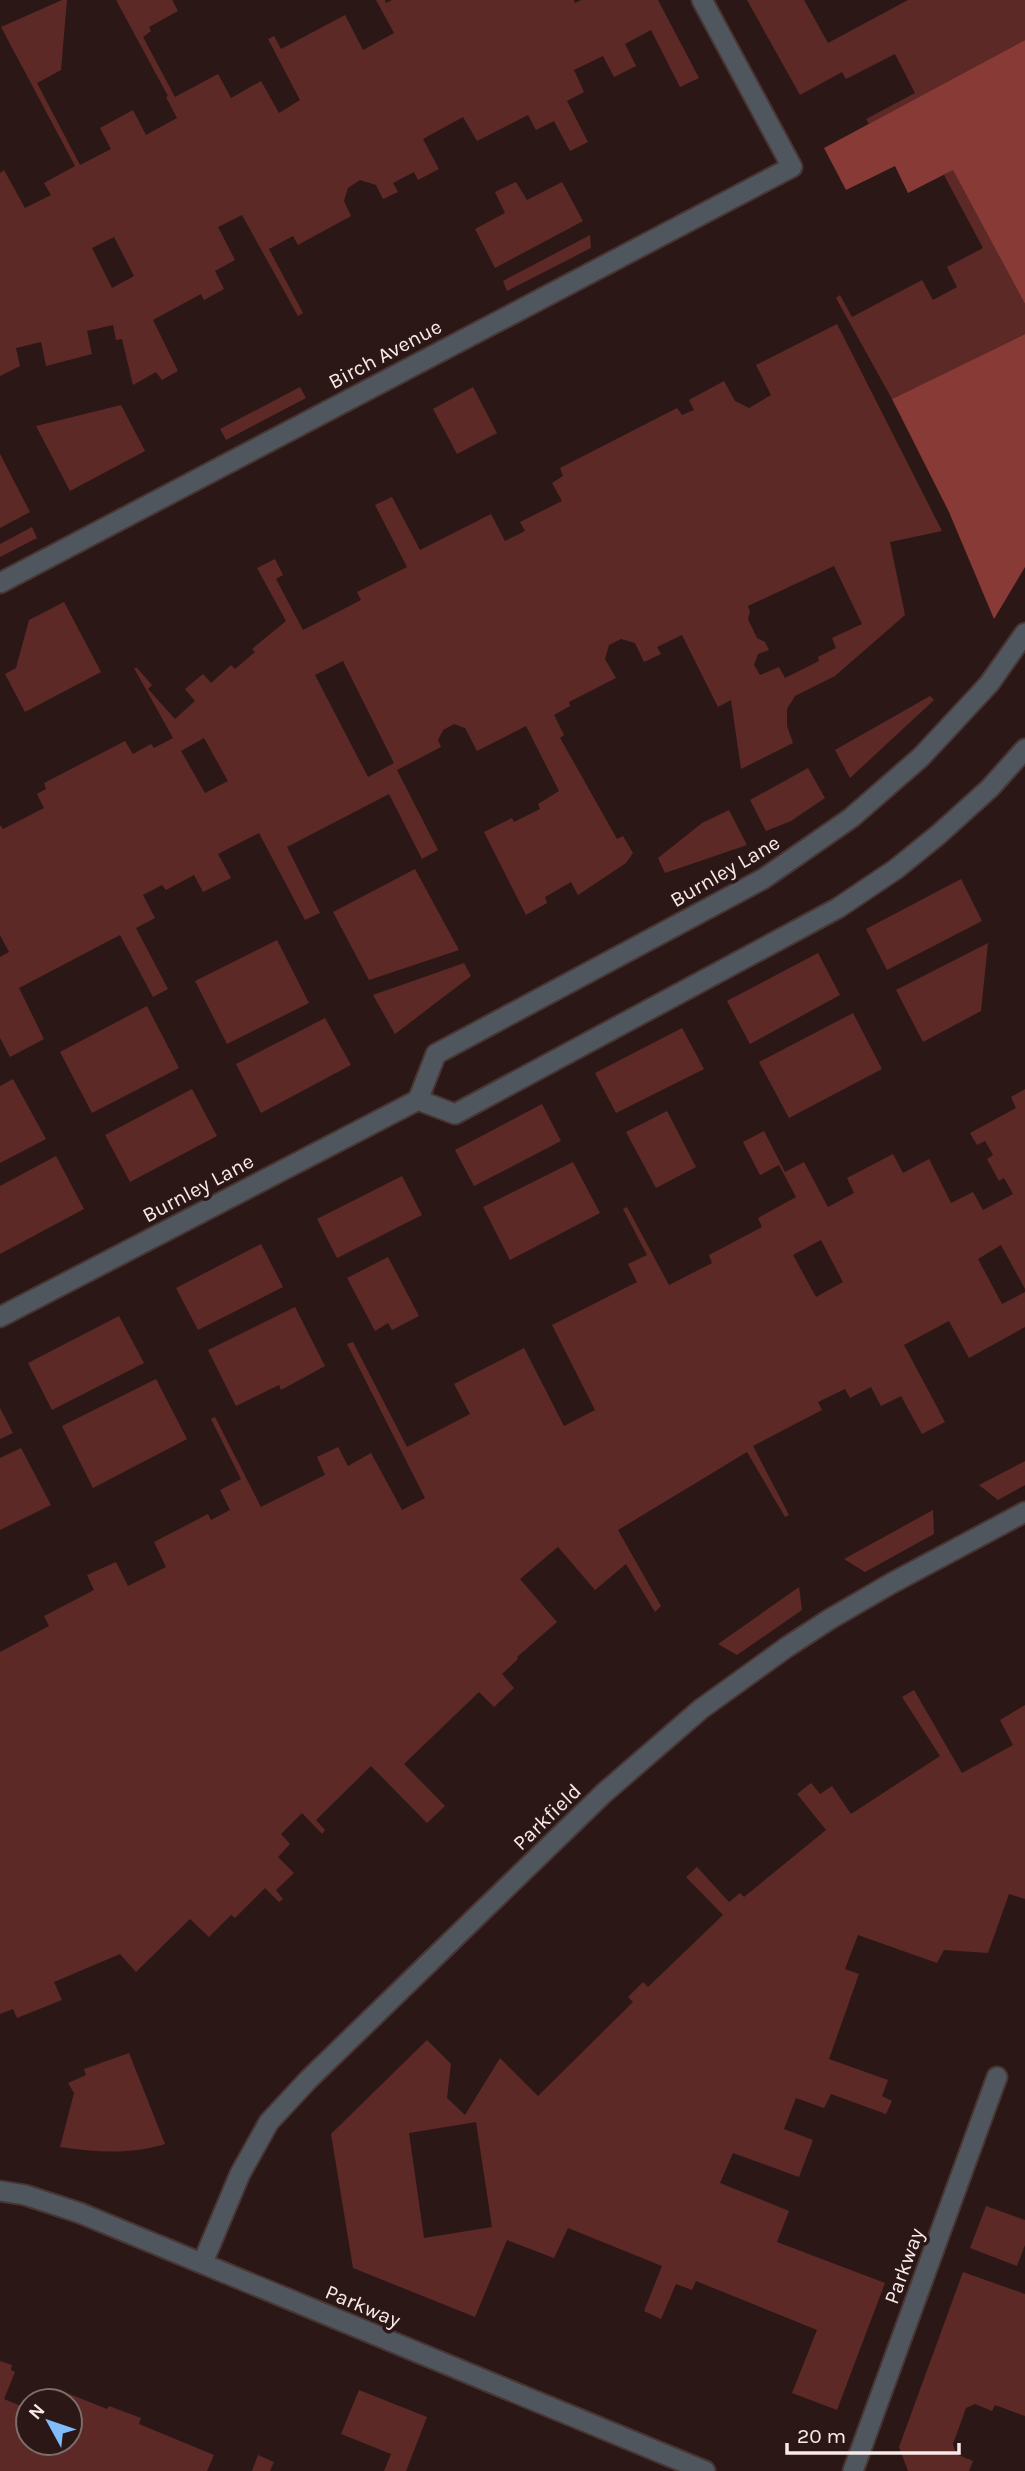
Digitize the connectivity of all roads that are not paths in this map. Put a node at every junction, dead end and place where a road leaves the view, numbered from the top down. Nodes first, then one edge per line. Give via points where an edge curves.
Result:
1 (702, 0) edge
2 (0, 583) edge
3 (1025, 633) edge
4 (1025, 749) edge
5 (418, 1100) junction
6 (0, 1317) edge
7 (1025, 1512) edge
8 (997, 2077) dead end
9 (0, 2191) edge
10 (203, 2262) junction
11 (705, 2471) edge
12 (853, 2471) edge

1 - 2 street, Birch Avenue via 792,167
3 - 5 street, Burnley Lane via 989,684 921,757 851,818 763,879 436,1054
4 - 5 street via 938,835 816,922 456,1114
5 - 6 street, Burnley Lane
7 - 10 street, Parkfield via 892,1583 787,1647 701,1709 604,1793 269,2122 240,2174
8 - 12 street, Parkway
9 - 10 street, Parkway via 62,2206
10 - 11 street, Parkway

